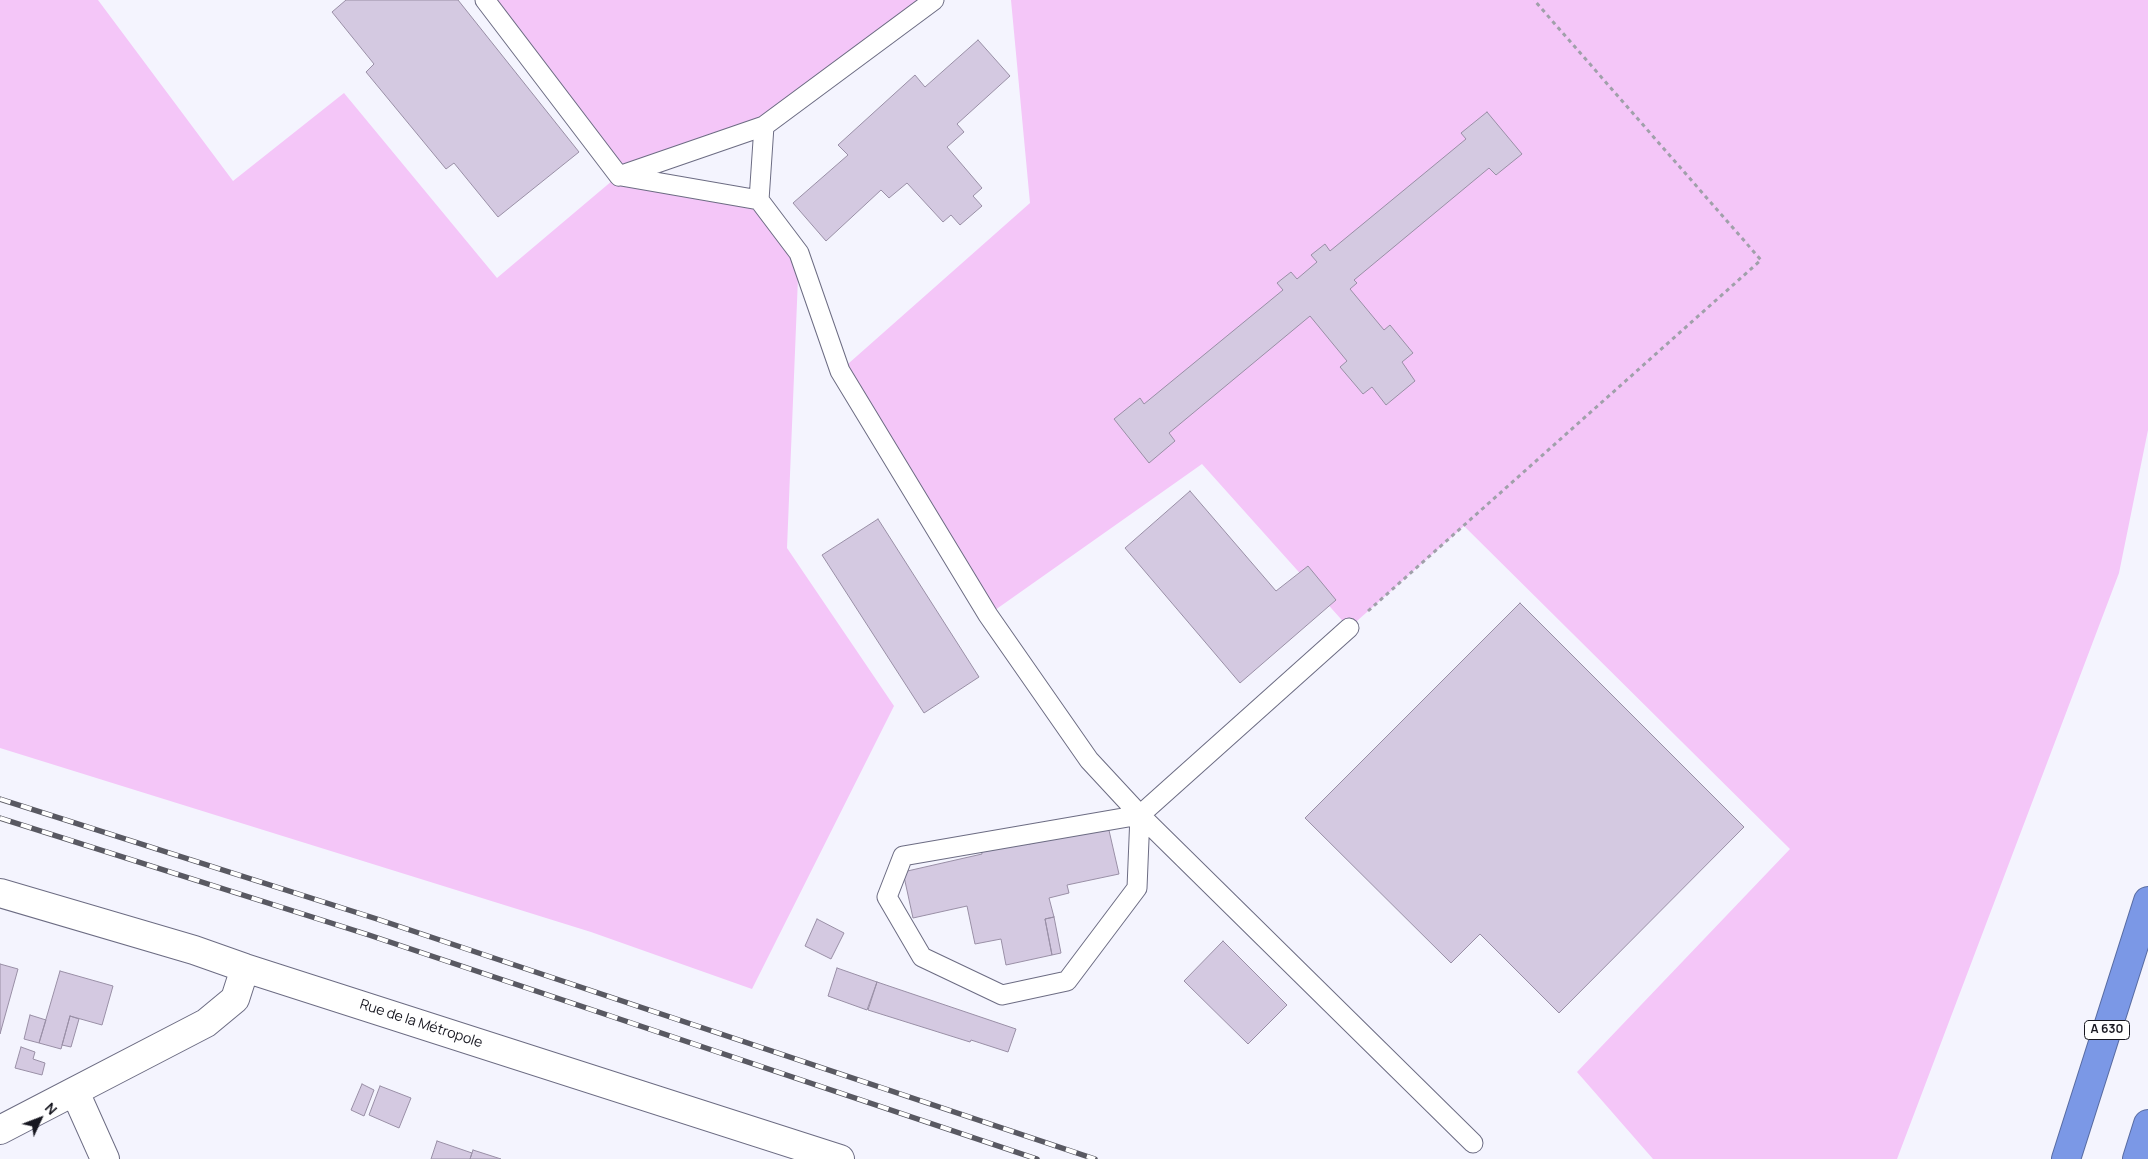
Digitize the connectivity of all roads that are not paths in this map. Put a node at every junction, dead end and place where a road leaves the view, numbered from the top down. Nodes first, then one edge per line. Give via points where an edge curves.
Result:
1 (485, 0) edge
2 (934, 0) edge
3 (764, 126) junction
4 (619, 176) junction
5 (759, 200) junction
6 (1349, 628) road end
7 (1140, 815) junction
8 (0, 893) edge
9 (2148, 901) edge
10 (245, 968) junction
11 (75, 1092) junction
12 (2148, 1124) edge
13 (0, 1130) edge
14 (1473, 1143) dead end
15 (105, 1159) edge
16 (840, 1159) edge
17 (2066, 1159) edge
18 (2137, 1159) edge

1 - 4 lane
2 - 3 lane
3 - 4 lane
3 - 5 lane
4 - 5 lane
5 - 7 lane via 799,253 840,371 988,615 1089,760
6 - 7 lane
7 - 7 lane via 903,856 887,896 922,957 993,991 1002,995 1067,981 1137,888
7 - 14 lane
8 - 10 street, Rue de la Métropole
9 - 17 highway, A 630
10 - 11 street via 236,999 206,1022
10 - 16 street, Rue de la Métropole
11 - 13 street
11 - 15 street
12 - 18 highway

